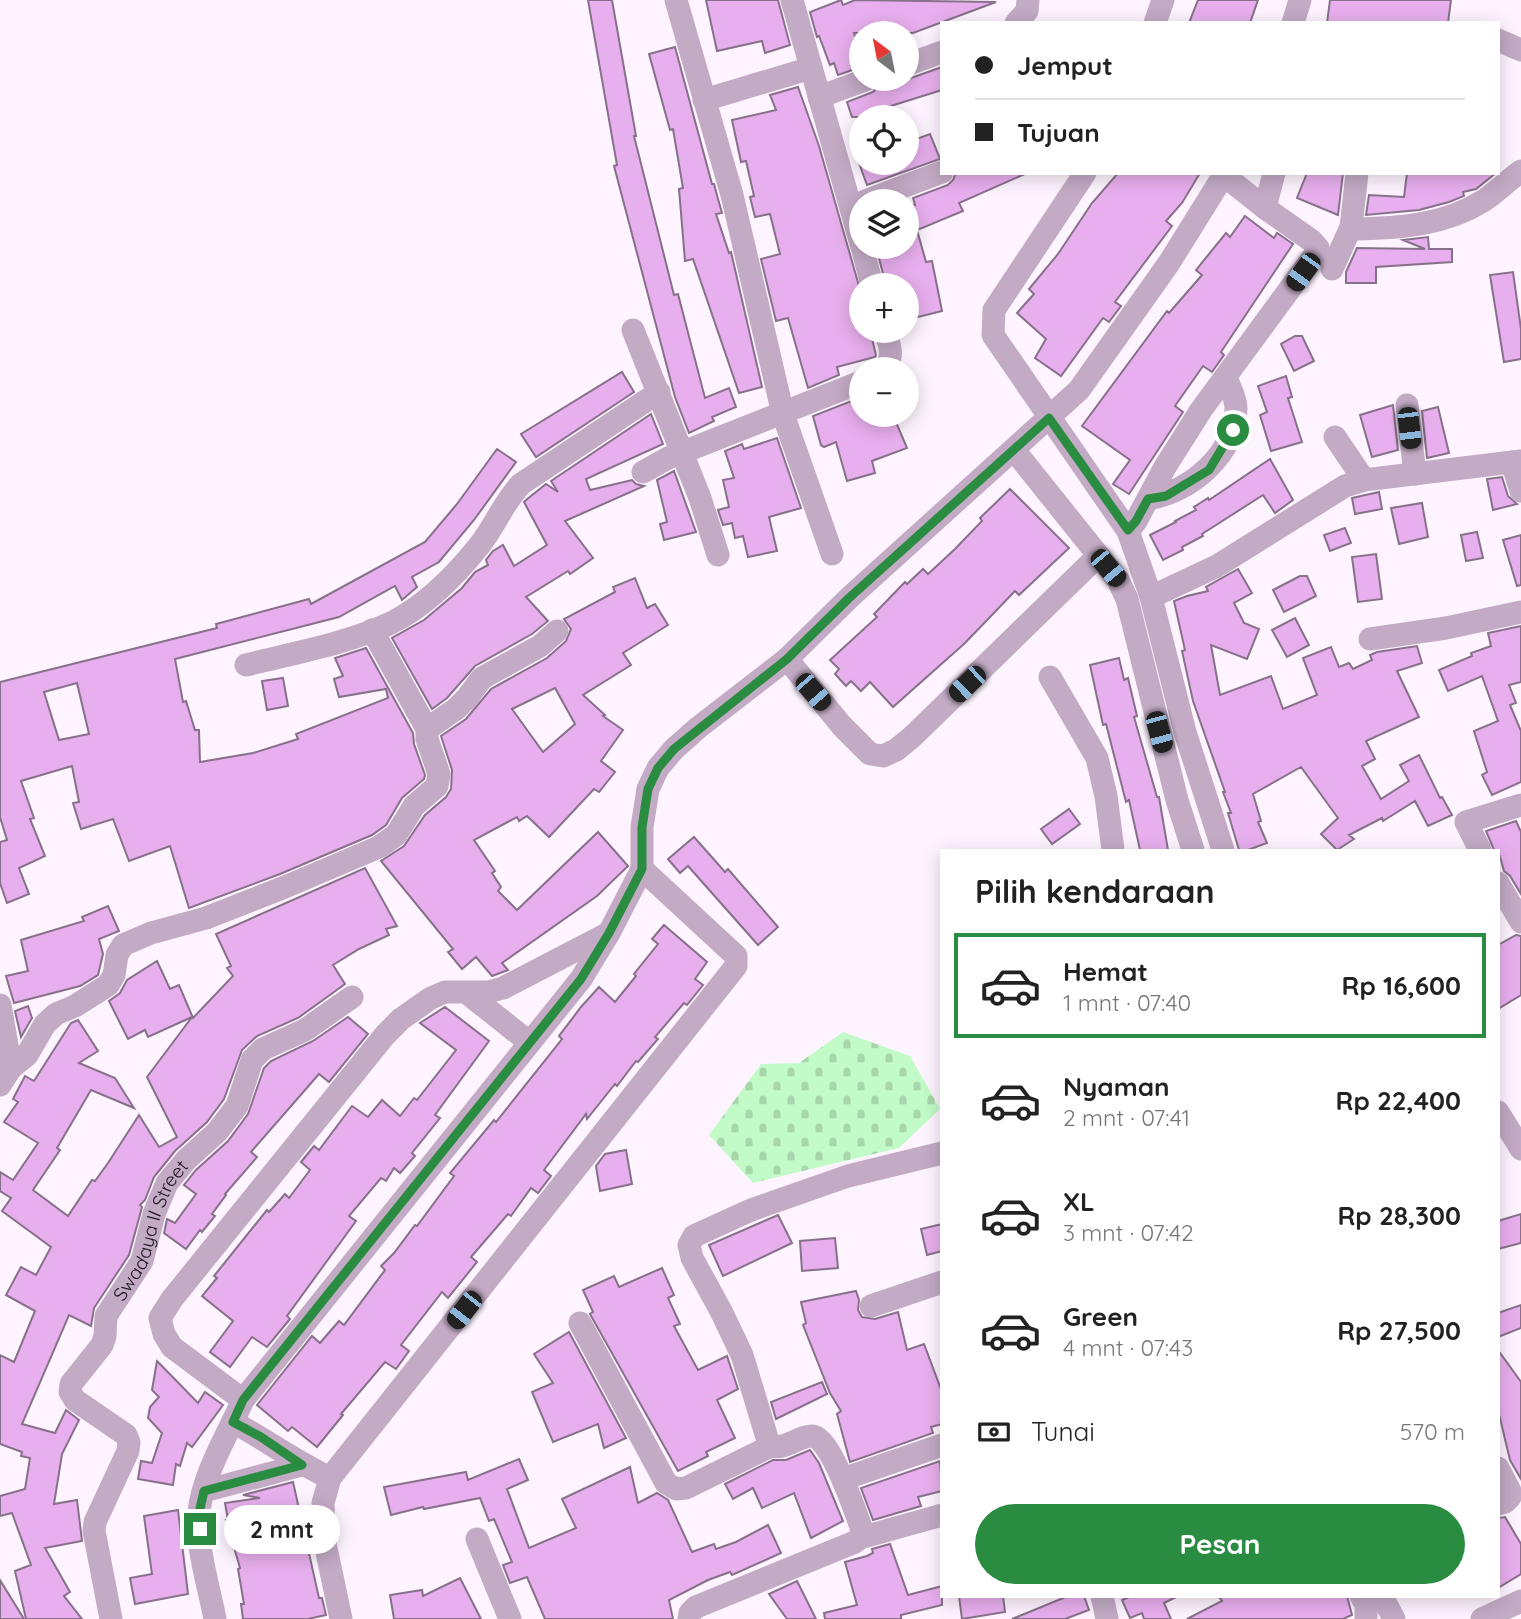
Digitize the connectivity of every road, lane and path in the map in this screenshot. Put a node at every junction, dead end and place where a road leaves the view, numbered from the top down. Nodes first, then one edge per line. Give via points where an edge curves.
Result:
1 (676, 0) edge
2 (792, 0) edge
3 (1028, 0) edge
4 (1163, 0) edge
5 (1300, 0) edge
6 (1018, 21) edge
7 (1156, 21) edge
8 (1294, 21) edge
9 (1500, 41) edge
10 (1521, 50) edge
11 (940, 53) edge
12 (919, 60) edge
13 (811, 68) junction
14 (849, 86) edge
15 (819, 97) junction
16 (704, 100) junction
17 (1521, 171) edge
18 (940, 173) edge
19 (1084, 175) edge
20 (1223, 175) edge
21 (1225, 175) edge
22 (1273, 175) edge
23 (1357, 175) edge
24 (853, 189) edge
25 (898, 189) edge
26 (1265, 208) junction
27 (1351, 227) junction
28 (1332, 269) dead end
29 (633, 330) dead end
30 (1226, 377) junction
31 (849, 387) edge
32 (659, 392) junction
33 (1407, 405) dead end
34 (783, 414) junction
35 (1049, 418) junction
36 (1335, 438) dead end
37 (1014, 450) junction
38 (682, 453) junction
39 (1516, 461) edge
40 (643, 472) dead end
41 (1415, 474) junction
42 (1364, 480) junction
43 (1521, 491) edge
44 (1148, 499) junction
45 (1128, 530) junction
46 (832, 554) dead end
47 (718, 555) dead end
48 (1098, 556) junction
49 (1151, 597) junction
50 (1521, 612) edge
51 (372, 630) junction
52 (557, 631) dead end
53 (1370, 639) dead end
54 (787, 659) junction
55 (246, 665) dead end
56 (1050, 677) dead end
57 (427, 729) junction
58 (1521, 806) edge
59 (1113, 845) edge
60 (1095, 849) edge
61 (1193, 849) edge
62 (1223, 849) edge
63 (1480, 849) edge
64 (642, 869) junction
65 (1500, 886) edge
66 (1521, 922) edge
67 (609, 933) junction
68 (467, 993) junction
69 (352, 997) dead end
70 (0, 1005) edge
71 (529, 1042) junction
72 (6, 1076) edge
73 (1500, 1115) edge
74 (1521, 1149) edge
75 (940, 1153) edge
76 (940, 1283) edge
77 (871, 1306) dead end
78 (580, 1323) dead end
79 (243, 1400) junction
80 (233, 1422) junction
81 (771, 1446) junction
82 (940, 1446) edge
83 (302, 1465) junction
84 (1500, 1472) edge
85 (330, 1478) junction
86 (843, 1479) junction
87 (204, 1491) junction
88 (1500, 1503) edge
89 (940, 1516) edge
90 (860, 1538) junction
91 (477, 1539) dead end
92 (1102, 1598) edge
93 (1362, 1598) edge
94 (1383, 1598) edge
95 (1521, 1601) edge
96 (111, 1619) edge
97 (215, 1619) edge
98 (341, 1619) edge
99 (510, 1619) edge
100 (689, 1619) edge
101 (1107, 1619) edge
102 (1366, 1619) edge
103 (1394, 1619) edge
104 (1482, 1619) edge

1 - 16 street
2 - 13 street
3 - 6 street via 1027,11
4 - 7 street
5 - 8 street
9 - 10 street
11 - 12 street
13 - 15 street
13 - 16 street
14 - 15 street
15 - 24 street
16 - 34 street via 732,195
17 - 27 street via 1485,200 1454,216 1399,227
18 - 25 street
19 - 35 street via 994,310 992,320 997,342
20 - 35 street via 1169,263 1079,390
21 - 26 street
22 - 26 street
23 - 27 street
26 - 30 street via 1318,248
27 - 28 street
29 - 32 street
30 - 44 street
30 - 44 street via 1236,405 1233,430 1220,454 1209,470 1166,496
31 - 34 street
32 - 38 street
32 - 51 street via 521,484 480,544 442,587 391,623
33 - 41 street
34 - 38 street
34 - 46 street
35 - 37 street
35 - 45 street
36 - 42 street
37 - 48 street
37 - 54 street
38 - 40 street
38 - 47 street
39 - 41 street
39 - 43 street
41 - 42 street
42 - 49 street via 1345,486 1217,566
44 - 45 street
45 - 49 street
48 - 54 street via 934,717 883,756 870,754 842,726
48 - 61 street via 1127,599
49 - 62 street via 1185,732
50 - 53 street
51 - 55 street
51 - 57 street
52 - 57 street via 540,646 482,678 467,698
54 - 64 street via 699,727 658,768 648,789
56 - 59 street via 1097,758
57 - 72 street via 439,774 437,786 414,806 396,835 379,847 274,891 123,945 107,985 56,1014
58 - 63 street via 1466,822
59 - 60 street
64 - 67 street
64 - 85 street via 736,956 736,966
65 - 66 street
67 - 68 street via 503,988
67 - 71 street via 581,979
68 - 71 street
68 - 79 street via 444,992 431,998 385,1035 160,1318 172,1347
69 - 96 street, Swadaya II Street via 251,1060 237,1106 167,1183 142,1261 106,1316 102,1345 71,1384 75,1399 126,1434 129,1442 94,1531
70 - 72 street
71 - 79 street
73 - 74 street
75 - 81 street via 848,1176 751,1210 694,1236 689,1245 692,1258 742,1355
76 - 77 street
78 - 81 street via 666,1483 686,1488
79 - 80 street
80 - 83 street
80 - 87 street
81 - 86 street via 779,1448 817,1436
82 - 86 street
83 - 85 street
83 - 87 street
84 - 88 street via 1510,1497
85 - 98 street via 323,1503 325,1543
86 - 90 street via 862,1530
87 - 97 street via 199,1513 201,1545
89 - 90 street
90 - 100 street via 696,1607
91 - 99 street
92 - 101 street
93 - 102 street
94 - 103 street
95 - 104 street

